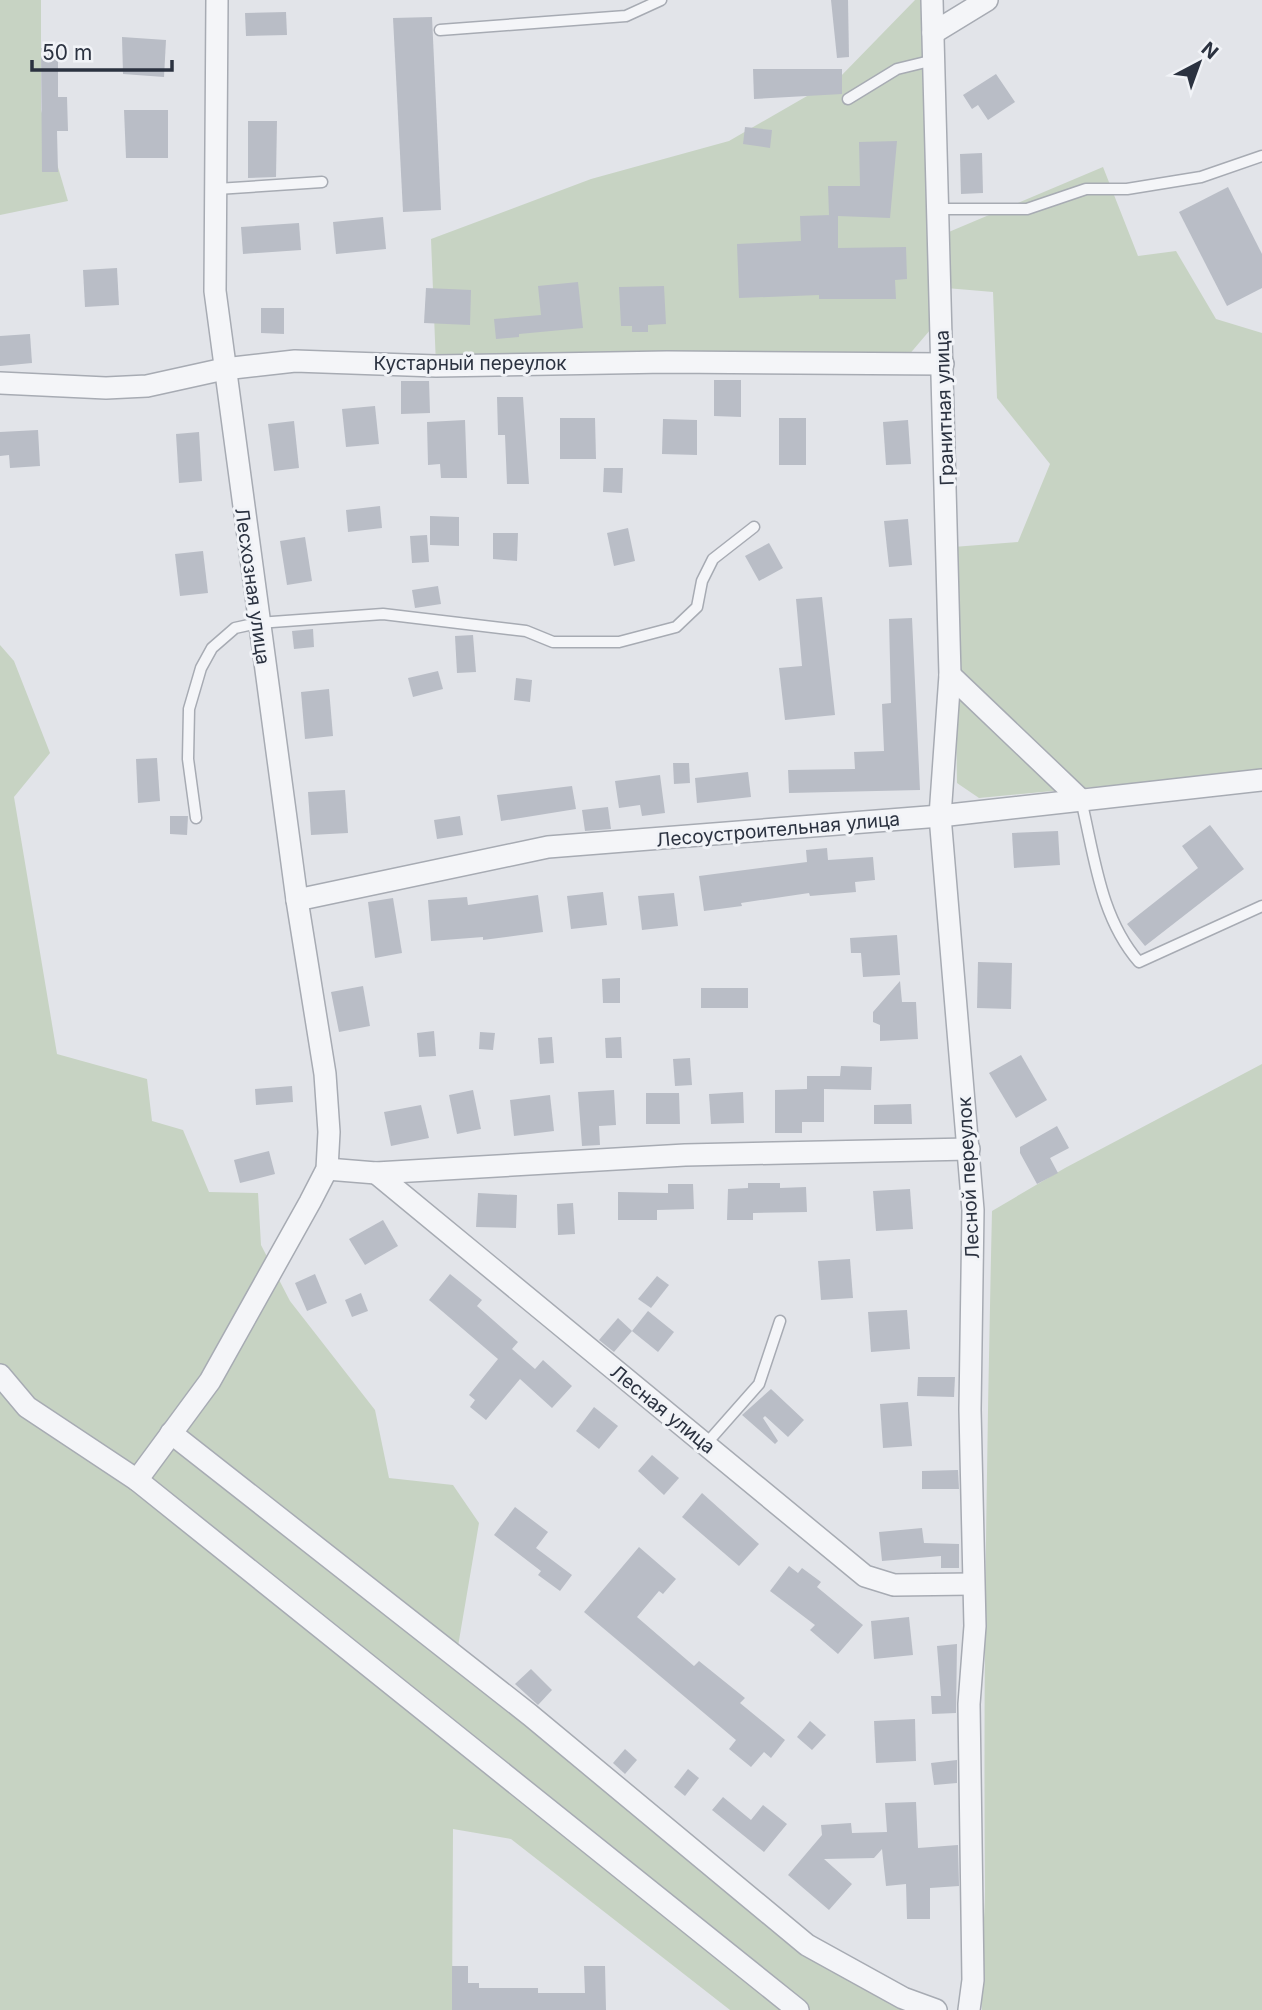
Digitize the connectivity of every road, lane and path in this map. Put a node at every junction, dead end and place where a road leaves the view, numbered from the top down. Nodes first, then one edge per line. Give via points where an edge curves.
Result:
1 (217, 0) edge
2 (661, 0) edge
3 (932, 0) edge
4 (987, 0) edge
5 (440, 30) dead end
6 (933, 33) junction
7 (934, 60) junction
8 (848, 99) dead end
9 (1262, 156) edge
10 (322, 182) dead end
11 (217, 189) junction
12 (938, 209) junction
13 (943, 364) junction
14 (223, 369) junction
15 (0, 383) edge
16 (754, 527) dead end
17 (258, 623) junction
18 (950, 675) junction
19 (1262, 780) edge
20 (1082, 802) junction
21 (940, 816) junction
22 (196, 818) dead end
23 (297, 900) junction
24 (1262, 906) edge
25 (969, 1149) junction
26 (327, 1169) junction
27 (376, 1173) junction
28 (780, 1321) dead end
29 (0, 1376) edge
30 (171, 1433) junction
31 (706, 1444) junction
32 (137, 1480) junction
33 (973, 1584) junction
34 (798, 2010) edge
35 (936, 2010) edge
36 (969, 2010) edge

1 - 11 street, Лесхозная улица
2 - 5 lane via 626,16
3 - 6 street, Гранитная улица
4 - 6 street
6 - 7 street, Гранитная улица
7 - 8 lane via 897,69
7 - 12 street, Гранитная улица
9 - 12 lane via 1201,177 1127,189 1086,189 1027,209
10 - 11 lane
11 - 14 street, Лесхозная улица via 215,291
12 - 13 street, Гранитная улица
13 - 14 street, Кустарный переулок via 436,366 295,361
13 - 18 street, Гранитная улица
14 - 15 street, Кустарный переулок via 146,386
14 - 17 street, Лесхозная улица
16 - 17 lane via 713,559 696,607 676,627 618,642 553,642 514,629 383,614
17 - 22 lane via 226,634 212,648 194,686 188,759
17 - 23 street, Лесхозная улица
18 - 20 street
18 - 21 street, Гранитная улица
19 - 20 street, Лесоустроительная улица
20 - 21 street, Лесоустроительная улица
20 - 24 lane via 1106,909 1122,943 1139,962
21 - 23 street, Лесоустроительная улица via 548,847
21 - 25 street, Лесной переулок
23 - 26 street, Лесхозная улица via 325,1074
25 - 27 street via 685,1155
25 - 33 street, Лесной переулок
26 - 27 street
26 - 30 street via 210,1381
27 - 31 street, Лесная улица
28 - 31 lane via 759,1384
29 - 32 street via 27,1407
30 - 32 street
30 - 35 street via 530,1715 807,1945 903,1998
31 - 33 street, Лесная улица via 865,1576 894,1585
32 - 34 street
33 - 36 street, Лесной переулок via 969,1704 973,1980

